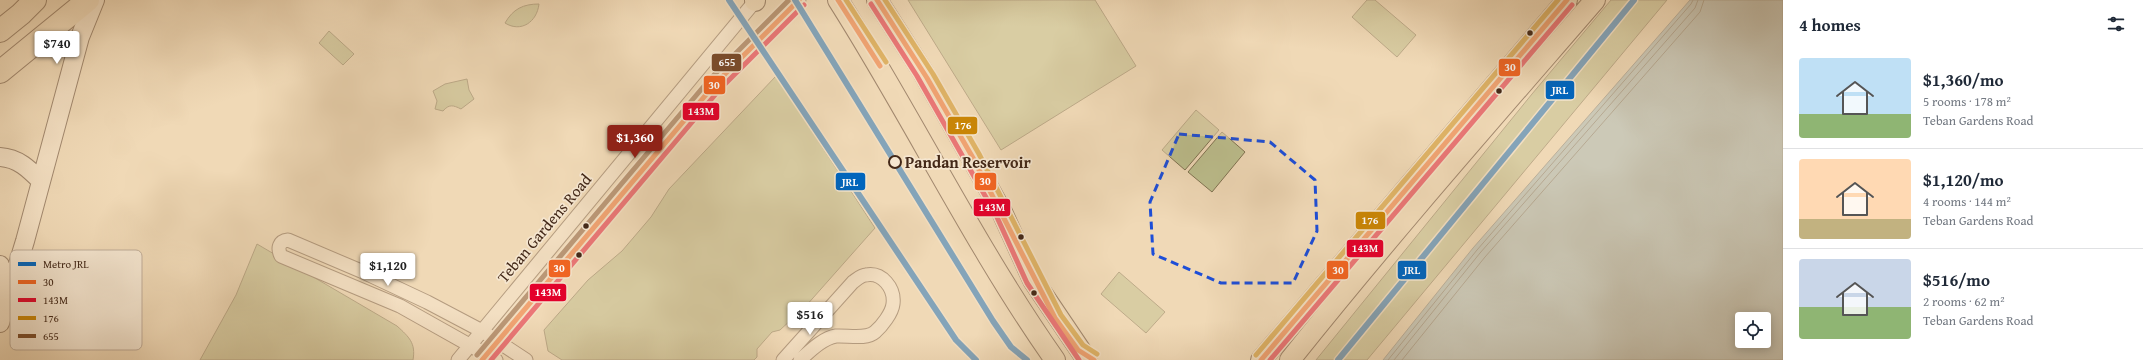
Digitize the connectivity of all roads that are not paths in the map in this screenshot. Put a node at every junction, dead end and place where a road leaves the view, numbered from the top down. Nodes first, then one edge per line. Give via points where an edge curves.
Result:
1 (35, 0) edge
2 (88, 0) edge
3 (95, 0) edge
4 (755, 0) edge
5 (798, 0) edge
6 (838, 0) edge
7 (877, 0) edge
8 (1567, 0) edge
9 (1595, 0) edge
10 (0, 31) edge
11 (0, 72) edge
12 (0, 157) edge
13 (41, 181) junction
14 (21, 250) edge
15 (0, 265) edge
16 (10, 289) edge
17 (7, 299) junction
18 (0, 323) edge
19 (482, 331) junction
20 (497, 342) junction
21 (470, 345) junction
22 (1086, 357) edge
23 (488, 358) edge
24 (458, 360) edge
25 (526, 360) edge
26 (783, 360) edge
27 (800, 360) edge
28 (1054, 360) edge
29 (1261, 360) edge
30 (1290, 360) edge

1 - 10 highway
2 - 11 highway
3 - 13 street via 80,37
4 - 19 street, Teban Gardens Road
5 - 20 street via 715,84
6 - 28 main road via 883,72 975,236
7 - 22 main road via 923,72 1002,212 1033,280
8 - 29 main road
9 - 30 main road via 1380,250
12 - 13 street via 14,159
13 - 14 street
15 - 17 street
16 - 17 street
17 - 18 street
19 - 20 street
19 - 21 street, Teban Gardens Road
19 - 21 street via 394,286 288,240 279,245 278,251 281,256 400,306
20 - 23 street
20 - 25 street
21 - 23 street
21 - 24 street, Teban Gardens Road
26 - 27 street via 853,282 865,275 877,275 886,282 892,291 893,305 887,318 874,333 862,336 835,336 816,346

